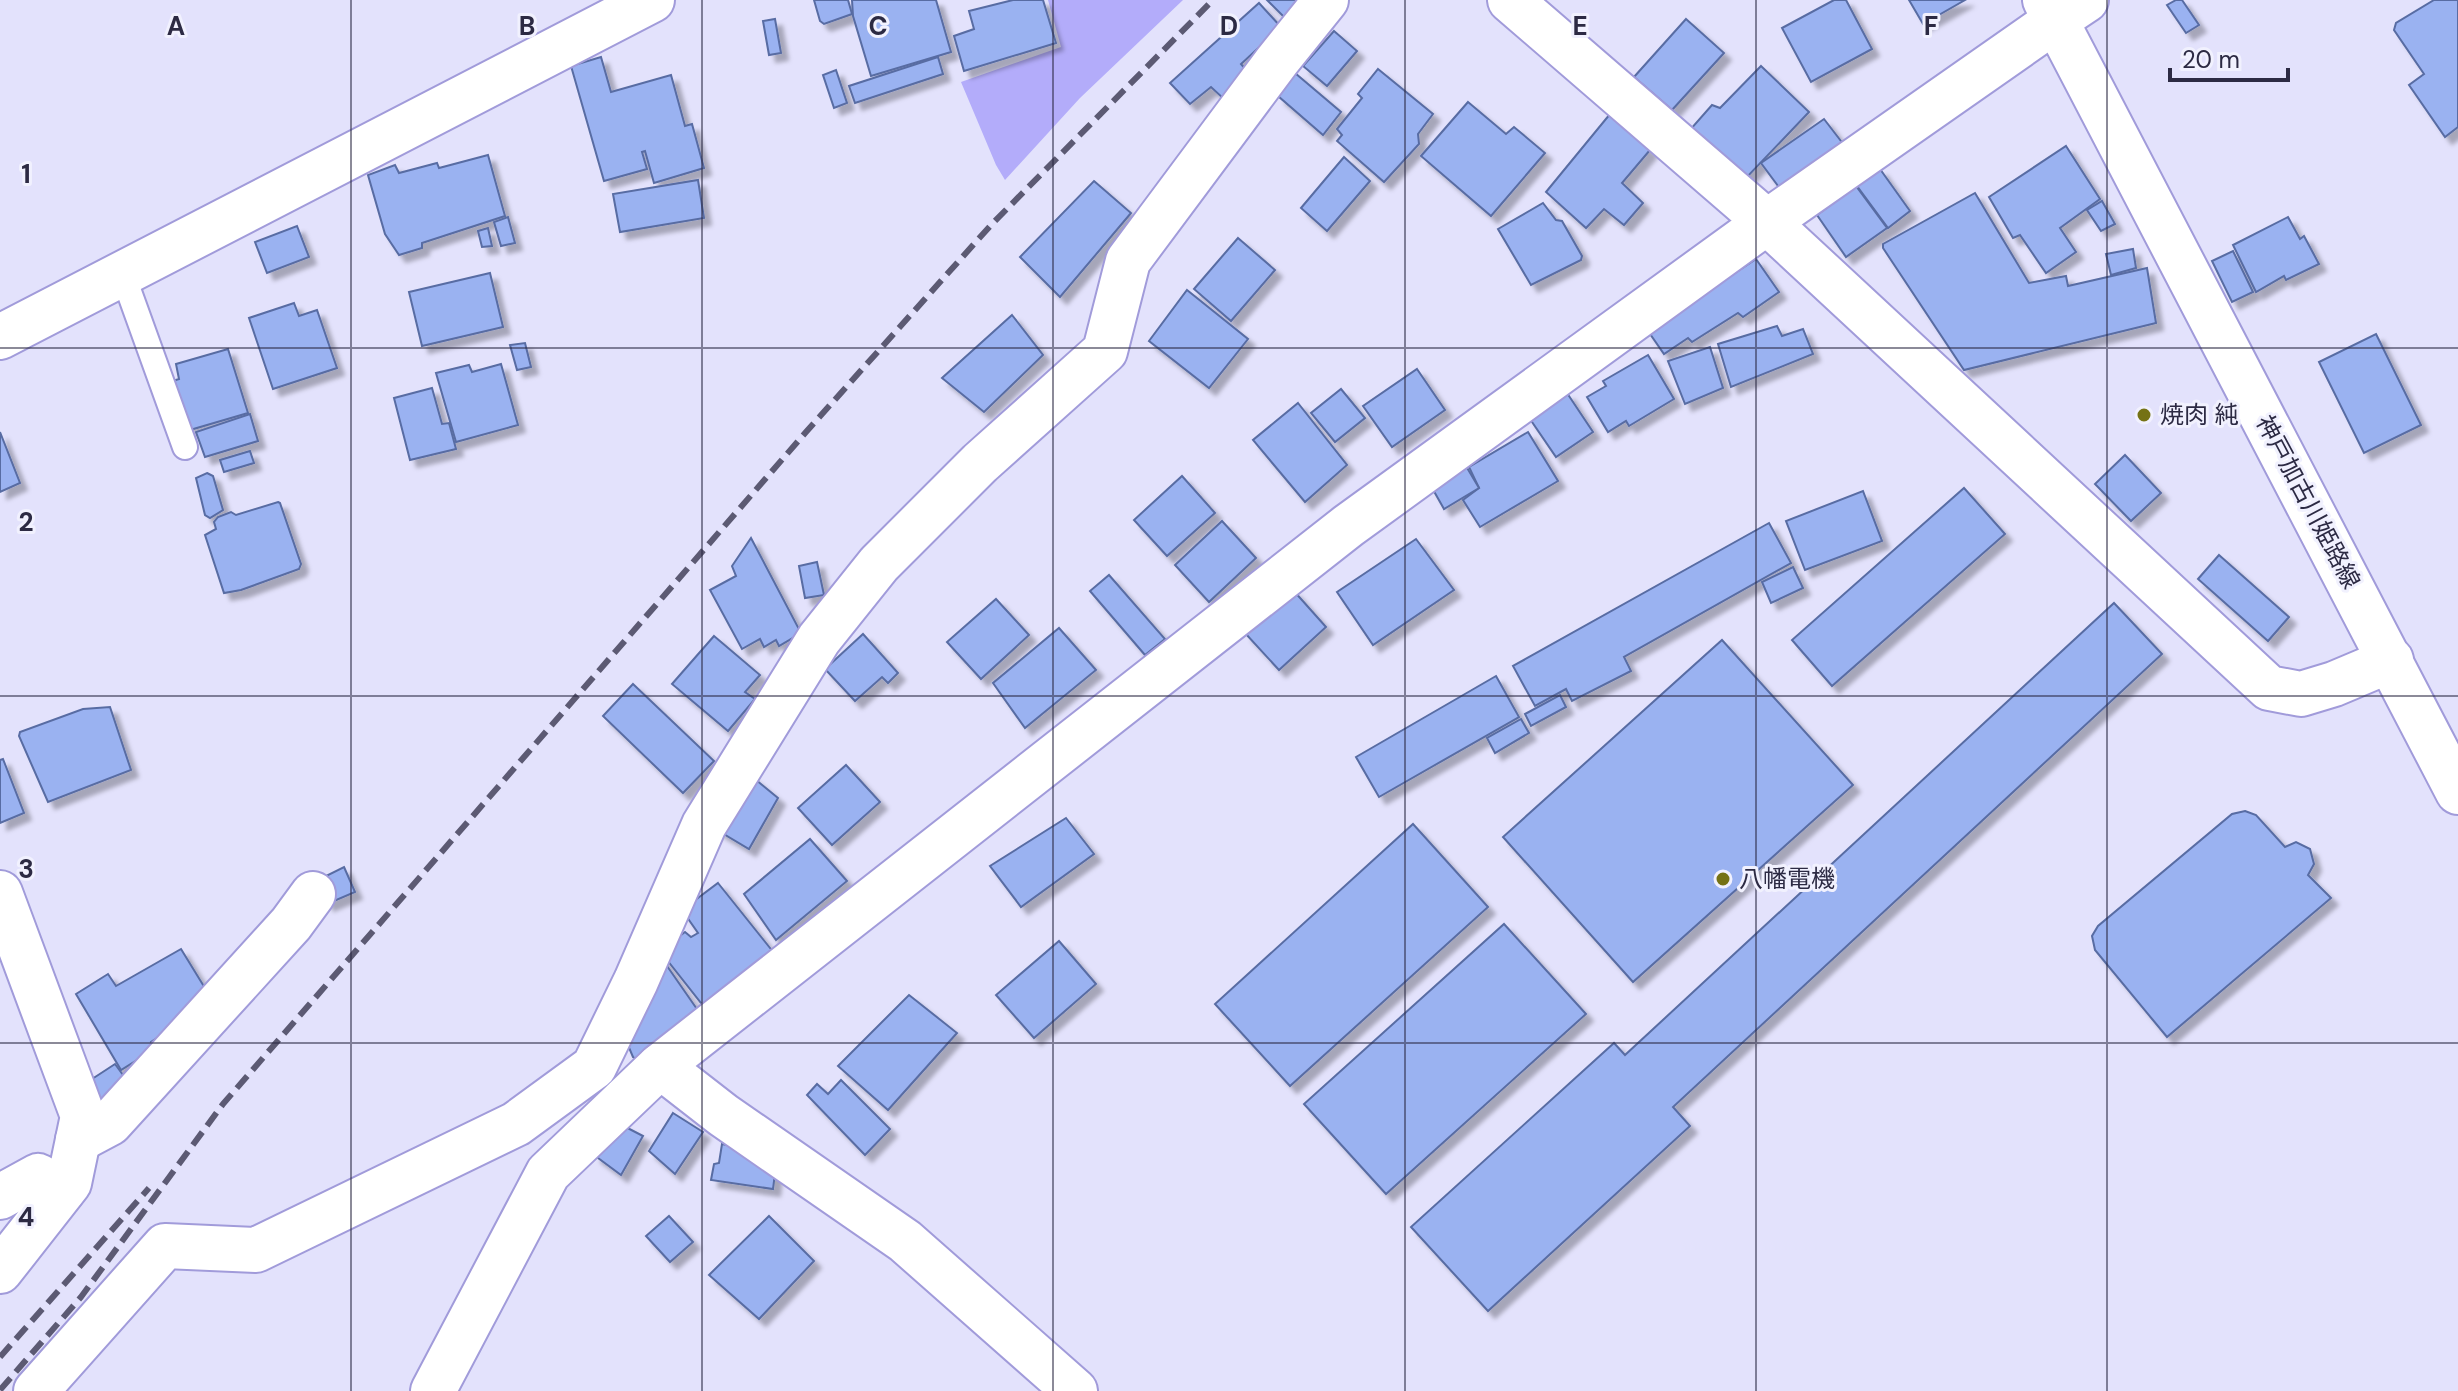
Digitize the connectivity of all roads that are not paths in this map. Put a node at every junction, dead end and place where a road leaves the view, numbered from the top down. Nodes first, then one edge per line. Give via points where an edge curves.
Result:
1 (652, 0) edge
2 (1326, 0) edge
3 (1510, 0) edge
4 (2062, 7) edge
5 (1767, 222) junction
6 (123, 275) junction
7 (0, 337) edge
8 (185, 447) dead end
9 (2391, 660) junction
10 (2458, 792) edge
11 (0, 893) edge
12 (313, 894) dead end
13 (660, 1066) junction
14 (594, 1067) junction
15 (623, 1100) junction
16 (78, 1140) junction
17 (63, 1190) junction
18 (0, 1197) edge
19 (0, 1271) edge
20 (36, 1391) edge
21 (433, 1391) edge
22 (1075, 1391) edge

1 - 6 street
2 - 14 street via 1128,261 1105,351 980,463 879,564 819,639 704,825
3 - 5 street
4 - 5 street
4 - 9 street, 神戸加古川姫路線
5 - 9 street via 2269,688 2301,694
5 - 13 street via 1348,526
6 - 7 street
6 - 8 lane
9 - 10 street, 神戸加古川姫路線
11 - 16 street via 83,1116
12 - 16 street via 110,1123
13 - 15 street
13 - 22 street via 905,1241
14 - 15 street
14 - 20 street via 516,1124 256,1250 165,1246
15 - 21 street via 548,1173
16 - 17 street
17 - 18 street via 38,1176
17 - 19 street

